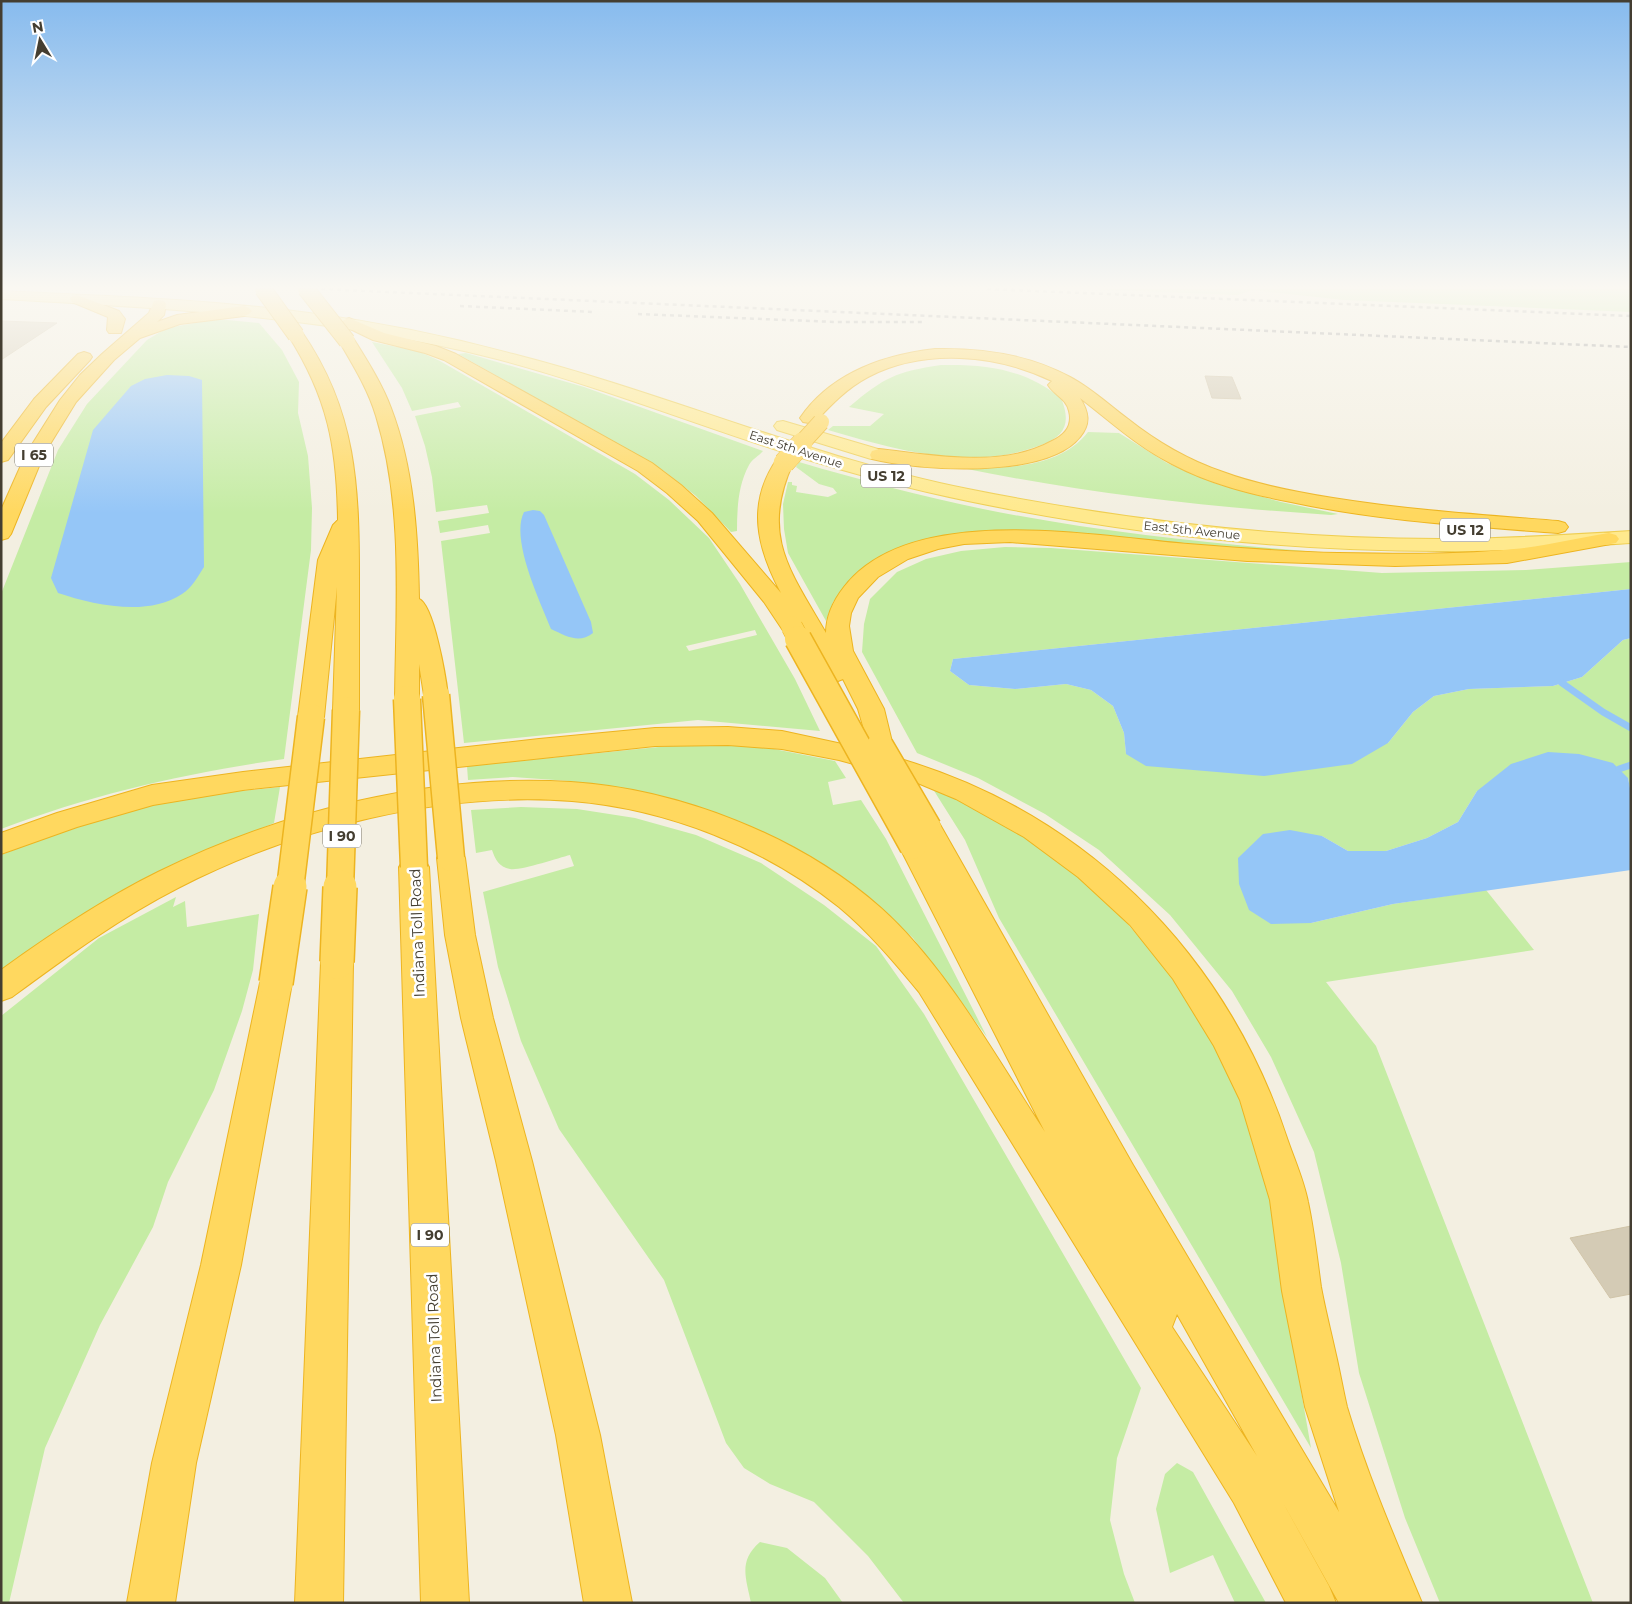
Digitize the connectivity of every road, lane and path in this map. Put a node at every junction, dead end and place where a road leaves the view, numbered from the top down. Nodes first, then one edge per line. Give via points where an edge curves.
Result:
1 (82, 364) edge
2 (98, 364) edge
3 (314, 364) edge
4 (363, 364) edge
5 (462, 364) edge
6 (534, 364) edge
7 (592, 364) edge
8 (885, 364) edge
9 (915, 364) edge
10 (1001, 364) edge
11 (1030, 364) edge
12 (611, 370) dead end
13 (767, 420) dead end
14 (815, 420) junction
15 (22, 426) junction
16 (879, 455) junction
17 (1, 456) edge
18 (778, 460) junction
19 (982, 480) dead end
20 (1, 500) edge
21 (350, 510) junction
22 (1180, 512) dead end
23 (1631, 521) edge
24 (1558, 527) junction
25 (1, 534) edge
26 (1631, 537) edge
27 (1609, 539) junction
28 (406, 581) junction
29 (773, 598) junction
30 (800, 625) junction
31 (880, 746) junction
32 (921, 837) junction
33 (1, 844) edge
34 (1, 988) edge
35 (1250, 1487) junction
36 (151, 1603) edge
37 (319, 1603) edge
38 (446, 1603) edge
39 (608, 1603) edge
40 (1312, 1603) edge
41 (1366, 1603) edge
42 (1398, 1603) edge

1 - 15 highway, I 65 via 62,379
2 - 25 highway, I 65 via 68,400 35,454
3 - 21 highway, I 90, bridge via 324,384 346,462
4 - 28 highway, Indiana Toll Road / I 90 via 384,414 396,456 404,506
5 - 29 highway via 645,467 705,517
6 - 27 main road, East 5th Avenue / US 12 via 604,384 821,458 993,500 1061,512 1224,534 1316,541 1441,545
7 - 12 main road
8 - 14 highway via 845,385
9 - 14 highway via 872,378
10 - 16 highway via 1037,375 1064,390 1074,400 1079,424 1071,437 1056,448 1011,461 981,463
11 - 24 highway via 1064,379 1155,447 1189,466 1231,482 1362,509
13 - 16 main road, East 5th Avenue / US 12
14 - 18 highway, bridge
15 - 17 highway, I 65
15 - 20 highway via 34,427 35,432 16,462
16 - 19 main road, East 5th Avenue / US 12
18 - 29 highway via 756,487 750,530 758,562
18 - 30 highway via 767,528 771,550
21 - 36 highway, bridge via 329,560 276,983 221,1265 174,1463
21 - 37 highway, I 90, bridge
22 - 24 main road, East 5th Avenue / US 12 via 1299,525 1379,529
23 - 24 main road, East 5th Avenue / US 12
26 - 27 main road, East 5th Avenue / US 12
27 - 31 highway via 1523,555 1404,560 1220,553 1024,536 981,536 915,548 882,563 865,577 850,594 840,614 838,634 842,657 871,710
28 - 38 highway, Indiana Toll Road / I 90, bridge via 407,699
28 - 39 highway, bridge via 429,649 460,934 476,1018 514,1161 576,1426
29 - 30 highway
30 - 31 highway
30 - 32 highway, bridge
31 - 32 highway, bridge
32 - 35 highway
32 - 41 highway
33 - 42 highway via 152,795 243,781 655,737 728,736 782,740 917,772 966,792 1034,830 1088,869 1141,917 1184,970 1226,1036 1257,1099 1289,1200 1302,1291 1326,1407 1370,1536
34 - 35 highway via 124,904 192,868 260,839 348,814 460,794 512,790 567,792 624,798 735,832 788,858 840,893 880,926 930,982
35 - 40 highway

